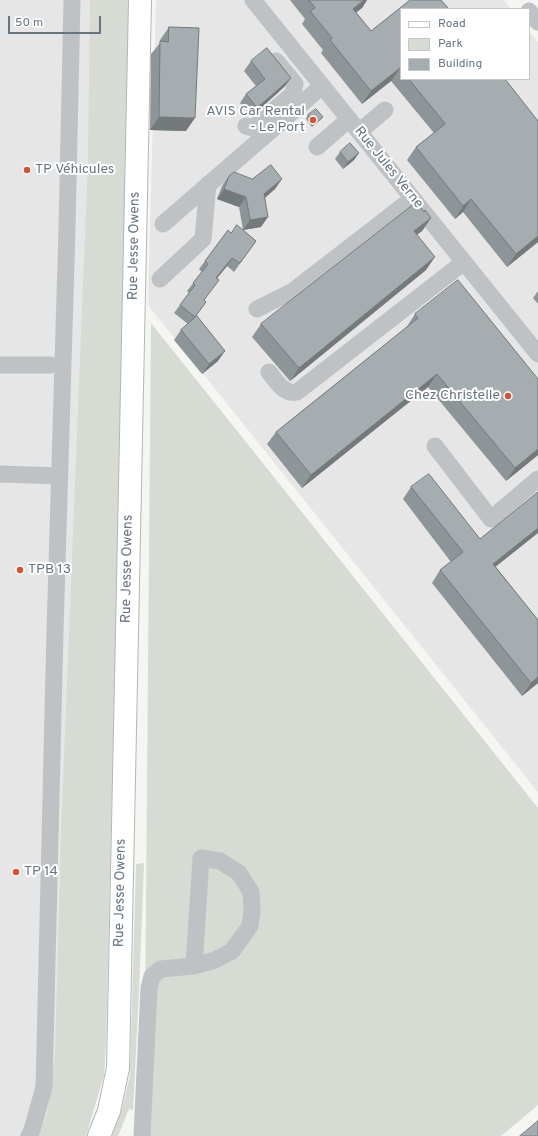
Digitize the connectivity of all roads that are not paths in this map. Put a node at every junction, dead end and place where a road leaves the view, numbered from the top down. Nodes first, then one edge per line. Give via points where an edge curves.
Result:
1 (72, 0) edge
2 (140, 0) edge
3 (253, 0) edge
4 (520, 0) edge
5 (526, 8) edge
6 (530, 12) edge
7 (538, 22) edge
8 (287, 43) junction
9 (322, 86) junction
10 (385, 110) dead end
11 (246, 126) dead end
12 (354, 126) junction
13 (317, 147) dead end
14 (208, 184) junction
15 (412, 198) junction
16 (163, 224) dead end
17 (464, 262) junction
18 (160, 279) dead end
19 (257, 309) dead end
20 (538, 354) edge
21 (0, 365) edge
22 (50, 365) dead end
23 (269, 372) dead end
24 (436, 446) dead end
25 (0, 474) edge
26 (60, 476) junction
27 (538, 479) edge
28 (194, 966) junction
29 (29, 1136) edge
30 (98, 1136) edge
31 (142, 1136) edge

1 - 26 street
2 - 30 main road, Rue Jesse Owens via 118,1068 109,1111
3 - 8 street, Rue Jules Verne
4 - 5 street
6 - 7 street
8 - 9 street, Rue Jules Verne
8 - 11 street via 270,53 295,84 293,94 252,128
9 - 12 street, Rue Jules Verne
9 - 14 street
10 - 12 street
12 - 13 street
12 - 15 street, Rue Jules Verne
14 - 16 street
14 - 18 street via 203,239
15 - 17 street, Rue Jules Verne
15 - 19 street via 294,291
17 - 20 street, Rue Jules Verne
17 - 23 street via 297,392 284,390
21 - 22 street
24 - 27 street via 491,519
25 - 26 street
26 - 29 street via 44,1087
28 - 28 street via 215,960 232,951 250,926 251,892 239,873 220,860 201,858
28 - 31 street via 161,969 152,976 149,988

